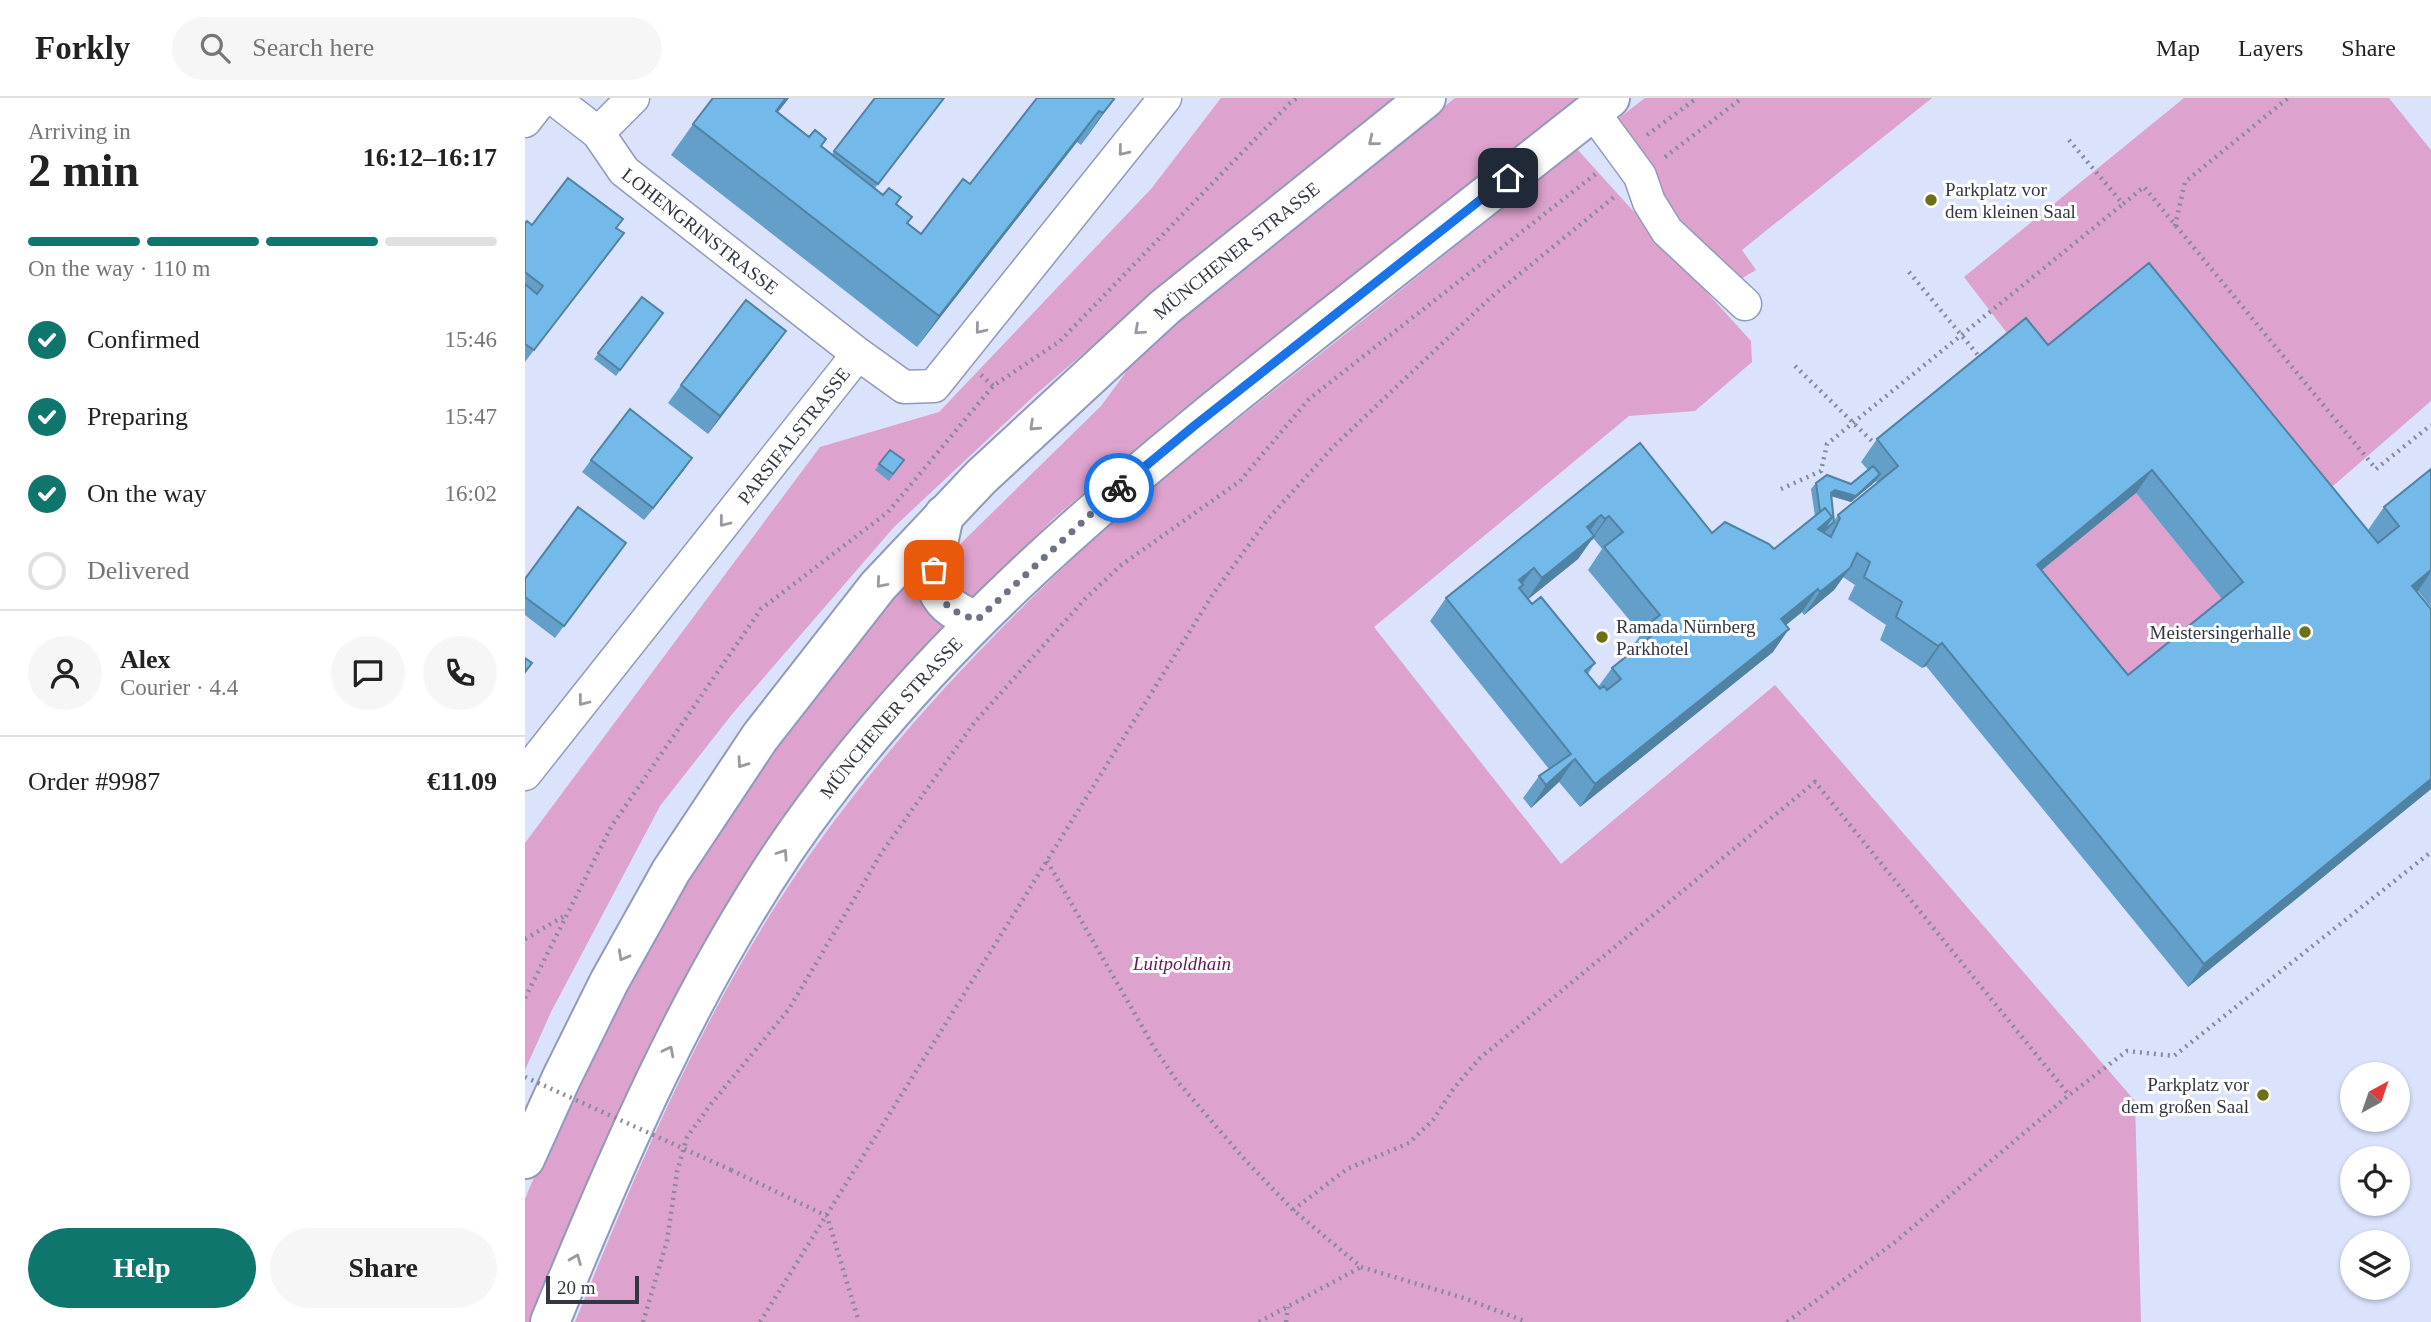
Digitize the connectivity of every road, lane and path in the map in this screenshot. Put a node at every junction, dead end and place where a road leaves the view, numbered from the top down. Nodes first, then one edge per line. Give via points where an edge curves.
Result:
1 (543, 98) edge
2 (553, 98) edge
3 (633, 98) edge
4 (1165, 98) edge
5 (1426, 98) edge
6 (1697, 98) edge
7 (1742, 98) edge
8 (2288, 98) edge
9 (1602, 105) edge
10 (525, 121) edge
11 (599, 133) junction
12 (2069, 140) dead end
13 (1631, 165) junction
14 (2123, 204) junction
15 (2175, 226) junction
16 (1909, 272) dead end
17 (1745, 304) dead end
18 (1962, 335) junction
19 (858, 355) junction
20 (1984, 362) edge
21 (1795, 366) dead end
22 (1853, 423) junction
23 (2431, 425) edge
24 (1879, 448) edge
25 (1781, 489) dead end
26 (944, 515) junction
27 (977, 620) junction
28 (525, 774) edge
29 (2431, 852) edge
30 (1047, 861) junction
31 (566, 915) dead end
32 (525, 939) edge
33 (525, 1077) edge
34 (2069, 1095) junction
35 (525, 1159) edge
36 (1293, 1210) junction
37 (827, 1216) junction
38 (1361, 1267) junction
39 (1289, 1306) junction
40 (550, 1322) edge
41 (643, 1322) edge
42 (760, 1322) edge
43 (859, 1322) edge
44 (1259, 1322) edge
45 (1286, 1322) edge
46 (1527, 1322) edge
47 (1787, 1322) edge

1 - 10 street
2 - 11 street, LOHENGRINSTRASSE
3 - 11 street
4 -> 19 street, PARSIFALSTRASSE via 934,386 904,387
5 -> 26 main road, MÜNCHENER STRASSE via 1164,307
6 - 13 path
7 - 13 path
8 - 15 path via 2185,183
9 - 13 street
9 - 27 main road, MÜNCHENER STRASSE via 1153,460
11 - 19 street, LOHENGRINSTRASSE via 624,171
12 - 14 path
13 - 17 street via 1667,231
13 - 30 path via 1334,446 1267,520 1213,594
13 - 41 path via 1309,399 1240,481 1120,566 1085,599 974,723 882,852 789,1009 687,1137 667,1241
14 - 15 path via 2144,187
14 - 18 path
15 - 23 path via 2376,470
16 - 18 path
18 - 20 path
18 - 22 path
19 -> 28 street, PARSIFALSTRASSE
21 - 22 path
22 - 24 path
22 - 25 path via 1827,444 1821,471
26 - 27 main road via 934,570 938,591 948,607
26 -> 35 main road, MÜNCHENER STRASSE via 878,586 809,672 694,835 608,982
40 -> 27 main road, MÜNCHENER STRASSE via 659,1071 768,877 854,757
29 - 34 path via 2174,1056 2127,1051
30 - 36 path via 1177,1081
30 - 37 path
31 - 32 path
33 - 37 path, bridge
34 - 36 path via 1815,782 1480,1058 1433,1120 1409,1143 1347,1169
34 - 47 path via 1895,1242
36 - 38 path
37 - 42 path
37 - 43 path
38 - 39 path
38 - 46 path
39 - 44 path
39 - 45 path

